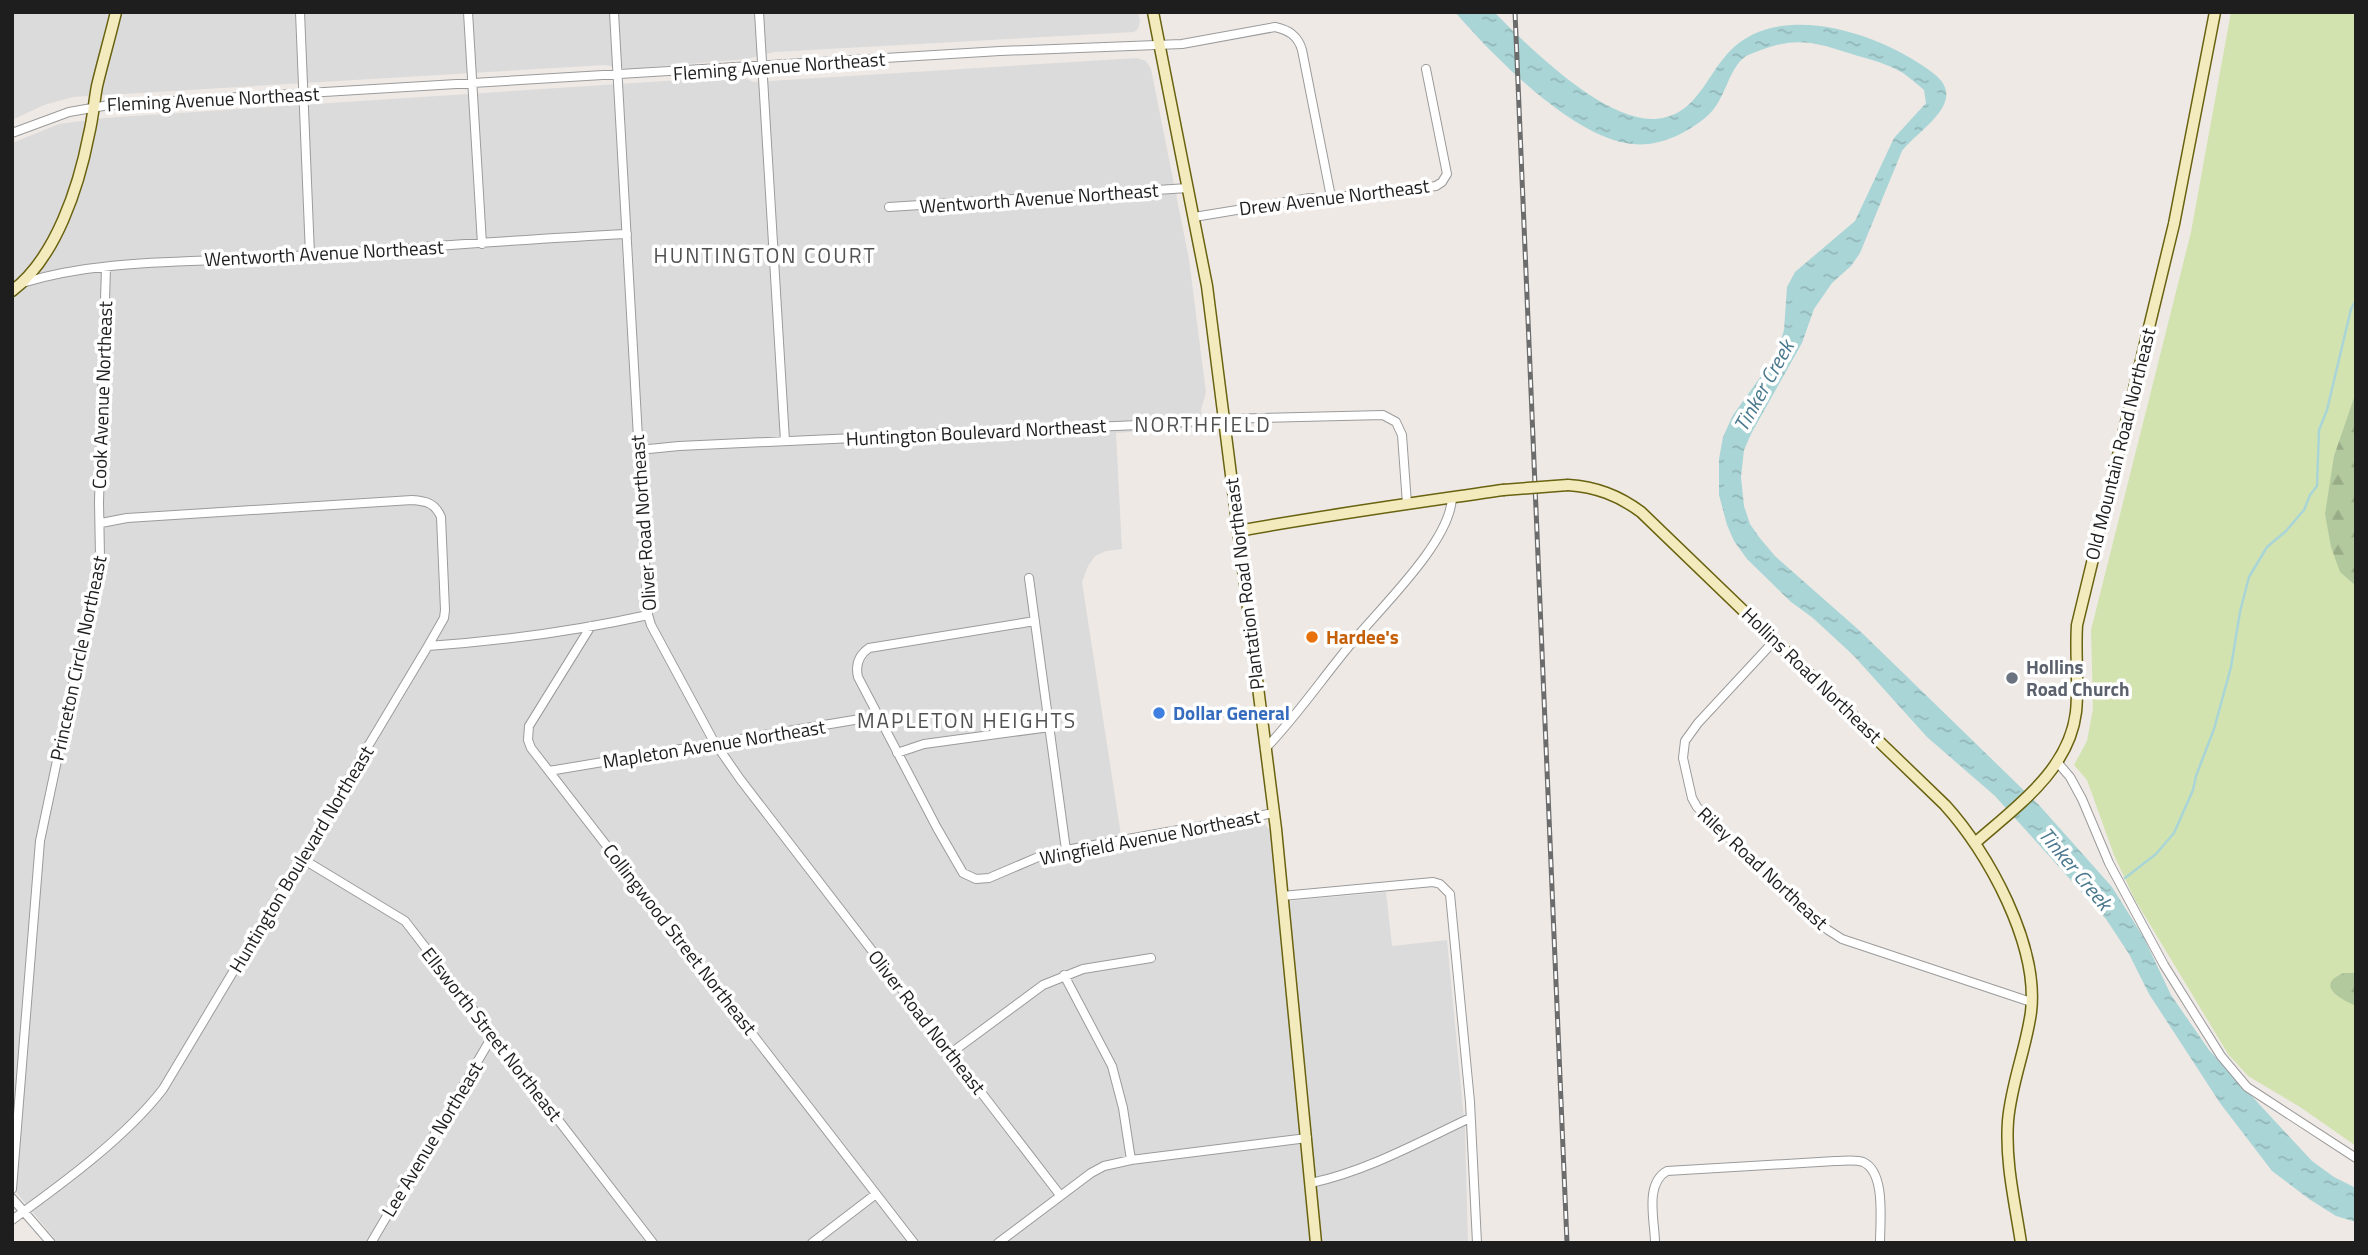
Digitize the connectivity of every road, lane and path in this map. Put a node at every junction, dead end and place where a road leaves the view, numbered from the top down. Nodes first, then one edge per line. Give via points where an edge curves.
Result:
1 (116, 12) edge
2 (300, 12) edge
3 (468, 12) edge
4 (614, 12) edge
5 (759, 12) edge
6 (1153, 12) edge
7 (2215, 12) edge
8 (1159, 44) junction
9 (763, 66) junction
10 (1426, 69) dead end
11 (617, 75) junction
12 (473, 84) junction
13 (302, 94) junction
14 (93, 107) junction
15 (12, 133) edge
16 (1188, 188) junction
17 (1331, 197) junction
18 (889, 207) dead end
19 (1194, 217) junction
20 (627, 234) junction
21 (482, 244) junction
22 (310, 255) junction
23 (106, 267) junction
24 (22, 284) junction
25 (12, 291) edge
26 (1224, 419) junction
27 (785, 441) junction
28 (639, 450) junction
29 (1452, 498) junction
30 (1407, 504) junction
31 (101, 523) junction
32 (1238, 531) junction
33 (1029, 578) dead end
34 (648, 615) junction
35 (1035, 621) junction
36 (591, 625) junction
37 (1775, 640) junction
38 (428, 646) junction
39 (878, 716) junction
40 (1050, 727) junction
41 (716, 744) junction
42 (1265, 749) junction
43 (897, 753) junction
44 (2058, 763) junction
45 (549, 771) junction
46 (1274, 813) junction
47 (1976, 842) junction
48 (1066, 850) junction
49 (301, 858) junction
50 (1282, 896) junction
51 (1151, 958) dead end
52 (1064, 975) junction
53 (2031, 1002) junction
54 (493, 1035) junction
55 (951, 1053) junction
56 (1471, 1118) junction
57 (1307, 1138) junction
58 (2356, 1158) edge
59 (1131, 1160) junction
60 (1311, 1183) junction
61 (12, 1189) edge
62 (876, 1194) junction
63 (1060, 1195) junction
64 (12, 1198) edge
65 (24, 1212) junction
66 (12, 1220) edge
67 (51, 1243) edge
68 (371, 1243) edge
69 (653, 1243) edge
70 (812, 1243) edge
71 (914, 1243) edge
72 (998, 1243) edge
73 (1316, 1243) edge
74 (1477, 1243) edge
75 (1655, 1243) edge
76 (1880, 1243) edge
77 (2021, 1243) edge

1 - 14 main road
2 - 13 street
3 - 12 street
4 - 11 street, Oliver Road Northeast
5 - 9 street
6 - 8 main road, Plantation Road Northeast
7 - 44 main road, Old Mountain Road Northeast via 2174,224 2077,625 2076,713
8 - 9 street, Fleming Avenue Northeast
8 - 16 main road, Plantation Road Northeast
8 - 17 street, Fleming Avenue Northeast via 1191,43 1268,27 1296,37 1303,50
9 - 11 street, Fleming Avenue Northeast
9 - 27 street
10 - 17 street, Drew Avenue Northeast via 1447,174 1442,182 1403,191
11 - 12 street, Fleming Avenue Northeast
11 - 20 street, Oliver Road Northeast
12 - 13 street, Fleming Avenue Northeast
12 - 21 street
13 - 14 street, Fleming Avenue Northeast
13 - 22 street
14 - 15 street, Fleming Avenue Northeast
14 - 24 main road via 68,209 38,265
16 - 18 street, Wentworth Avenue Northeast
16 - 19 main road, Plantation Road Northeast
17 - 19 street, Drew Avenue Northeast
19 - 26 main road, Plantation Road Northeast
20 - 21 street, Wentworth Avenue Northeast
20 - 28 street, Oliver Road Northeast
21 - 22 street, Wentworth Avenue Northeast
22 - 23 street, Wentworth Avenue Northeast
23 - 24 street, Wentworth Avenue Northeast via 63,272
23 - 31 street, Cook Avenue Northeast
24 - 25 main road
26 - 27 street, Huntington Boulevard Northeast
26 - 30 street, Huntington Boulevard Northeast via 1390,417 1402,435
26 - 32 main road, Plantation Road Northeast
27 - 28 street, Huntington Boulevard Northeast
28 - 34 street, Oliver Road Northeast
29 - 30 main road, Hollins Road Northeast
29 - 37 main road, Hollins Road Northeast, bridge via 1568,485 1624,500
29 - 42 street via 1449,517 1424,557
30 - 32 main road, Hollins Road Northeast
31 - 38 street via 428,502 441,517 445,610
31 - 61 street, Princeton Circle Northeast via 100,557 40,841
32 - 42 main road, Plantation Road Northeast
33 - 35 street
34 - 36 street
34 - 41 street, Oliver Road Northeast
35 - 39 street via 869,648 859,657 858,677
35 - 40 street
36 - 38 street
36 - 45 street, Collingwood Street Northeast via 529,726 531,748
37 - 47 main road, Hollins Road Northeast via 1945,805
37 - 53 street, Riley Road Northeast via 1689,733 1683,750 1697,807 1828,930 1857,945
38 - 49 street, Huntington Boulevard Northeast
39 - 41 street, Mapleton Avenue Northeast
39 - 43 street
40 - 43 street via 924,744
40 - 48 street
41 - 45 street, Mapleton Avenue Northeast
41 - 55 street, Oliver Road Northeast
42 - 46 main road, Plantation Road Northeast
43 - 48 street, Wingfield Avenue Northeast via 956,863 969,877 989,878
44 - 47 main road, Old Mountain Road Northeast
44 - 58 street via 2082,799 2109,863 2164,965 2221,1056 2247,1087
45 - 62 street, Collingwood Street Northeast
46 - 48 street, Wingfield Avenue Northeast
46 - 50 main road, Plantation Road Northeast
47 - 53 main road, Hollins Road Northeast via 2020,936
49 - 54 street, Ellsworth Street Northeast via 405,921
49 - 65 street, Huntington Boulevard Northeast via 154,1101
50 - 56 street via 1433,882 1446,888 1451,899
50 - 57 main road, Plantation Road Northeast
51 - 52 street
52 - 55 street
52 - 59 street via 1112,1066
53 - 77 main road, Hollins Road Northeast via 2008,1124 2009,1168
54 - 68 street, Lee Avenue Northeast
54 - 69 street, Ellsworth Street Northeast
55 - 63 street, Oliver Road Northeast
56 - 60 street via 1344,1175
56 - 74 street
57 - 59 street
57 - 60 main road, Plantation Road Northeast
59 - 63 street via 1104,1166
60 - 73 main road, Plantation Road Northeast
62 - 70 street
62 - 71 street, Collingwood Street Northeast
63 - 72 street
64 - 65 street
65 - 66 street, Huntington Boulevard Northeast
65 - 67 street
75 - 76 street via 1653,1198 1661,1174 1831,1161 1858,1161 1876,1174

